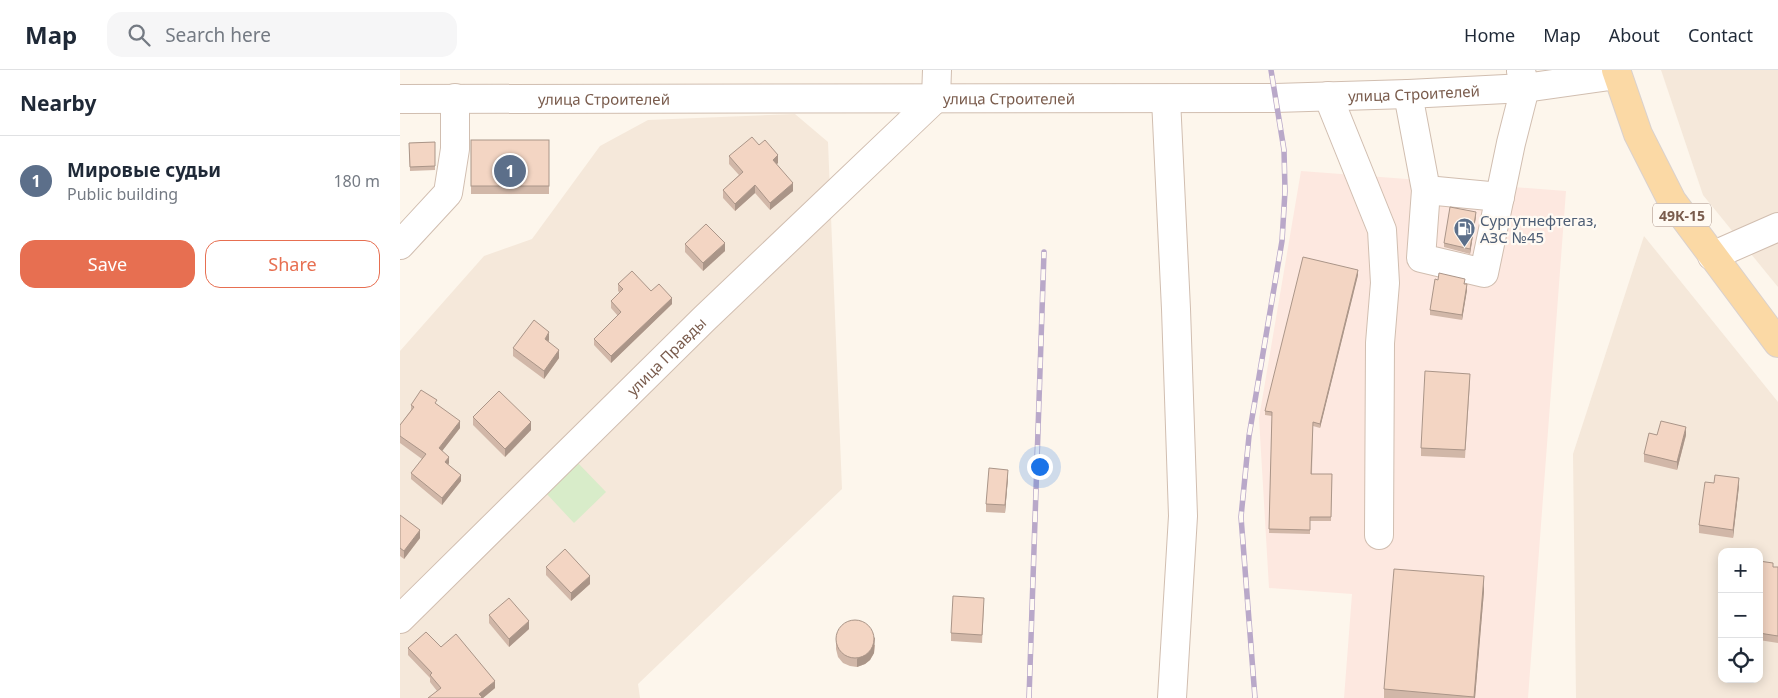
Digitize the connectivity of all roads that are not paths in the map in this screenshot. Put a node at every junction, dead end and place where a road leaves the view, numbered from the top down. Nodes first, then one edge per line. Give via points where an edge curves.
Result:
1 (937, 70) edge
2 (1616, 72) edge
3 (1523, 79) edge
4 (1408, 94) junction
5 (1328, 96) junction
6 (455, 98) junction
7 (936, 98) junction
8 (1166, 98) junction
9 (400, 99) edge
10 (1426, 190) junction
11 (1500, 197) junction
12 (1778, 227) edge
13 (400, 245) edge
14 (1712, 256) junction
15 (1778, 343) edge
16 (1378, 535) dead end
17 (400, 619) edge
18 (1172, 698) edge

1 - 7 street
2 - 3 street, улица Строителей
2 - 14 main road, 49К-15 via 1638,134 1672,201
3 - 4 street, улица Строителей
3 - 11 street
4 - 5 street, улица Строителей
4 - 10 street
5 - 8 street, улица Строителей
5 - 16 street via 1382,230 1385,283 1380,343
6 - 7 street, улица Строителей
6 - 9 street, улица Строителей
6 - 13 street via 455,149 448,192
7 - 8 street, улица Строителей
7 - 17 street, улица Правды via 704,319
8 - 18 street via 1183,516
10 - 11 street
10 - 11 street via 1420,258 1484,273
12 - 14 street
14 - 15 main road, 49К-15

